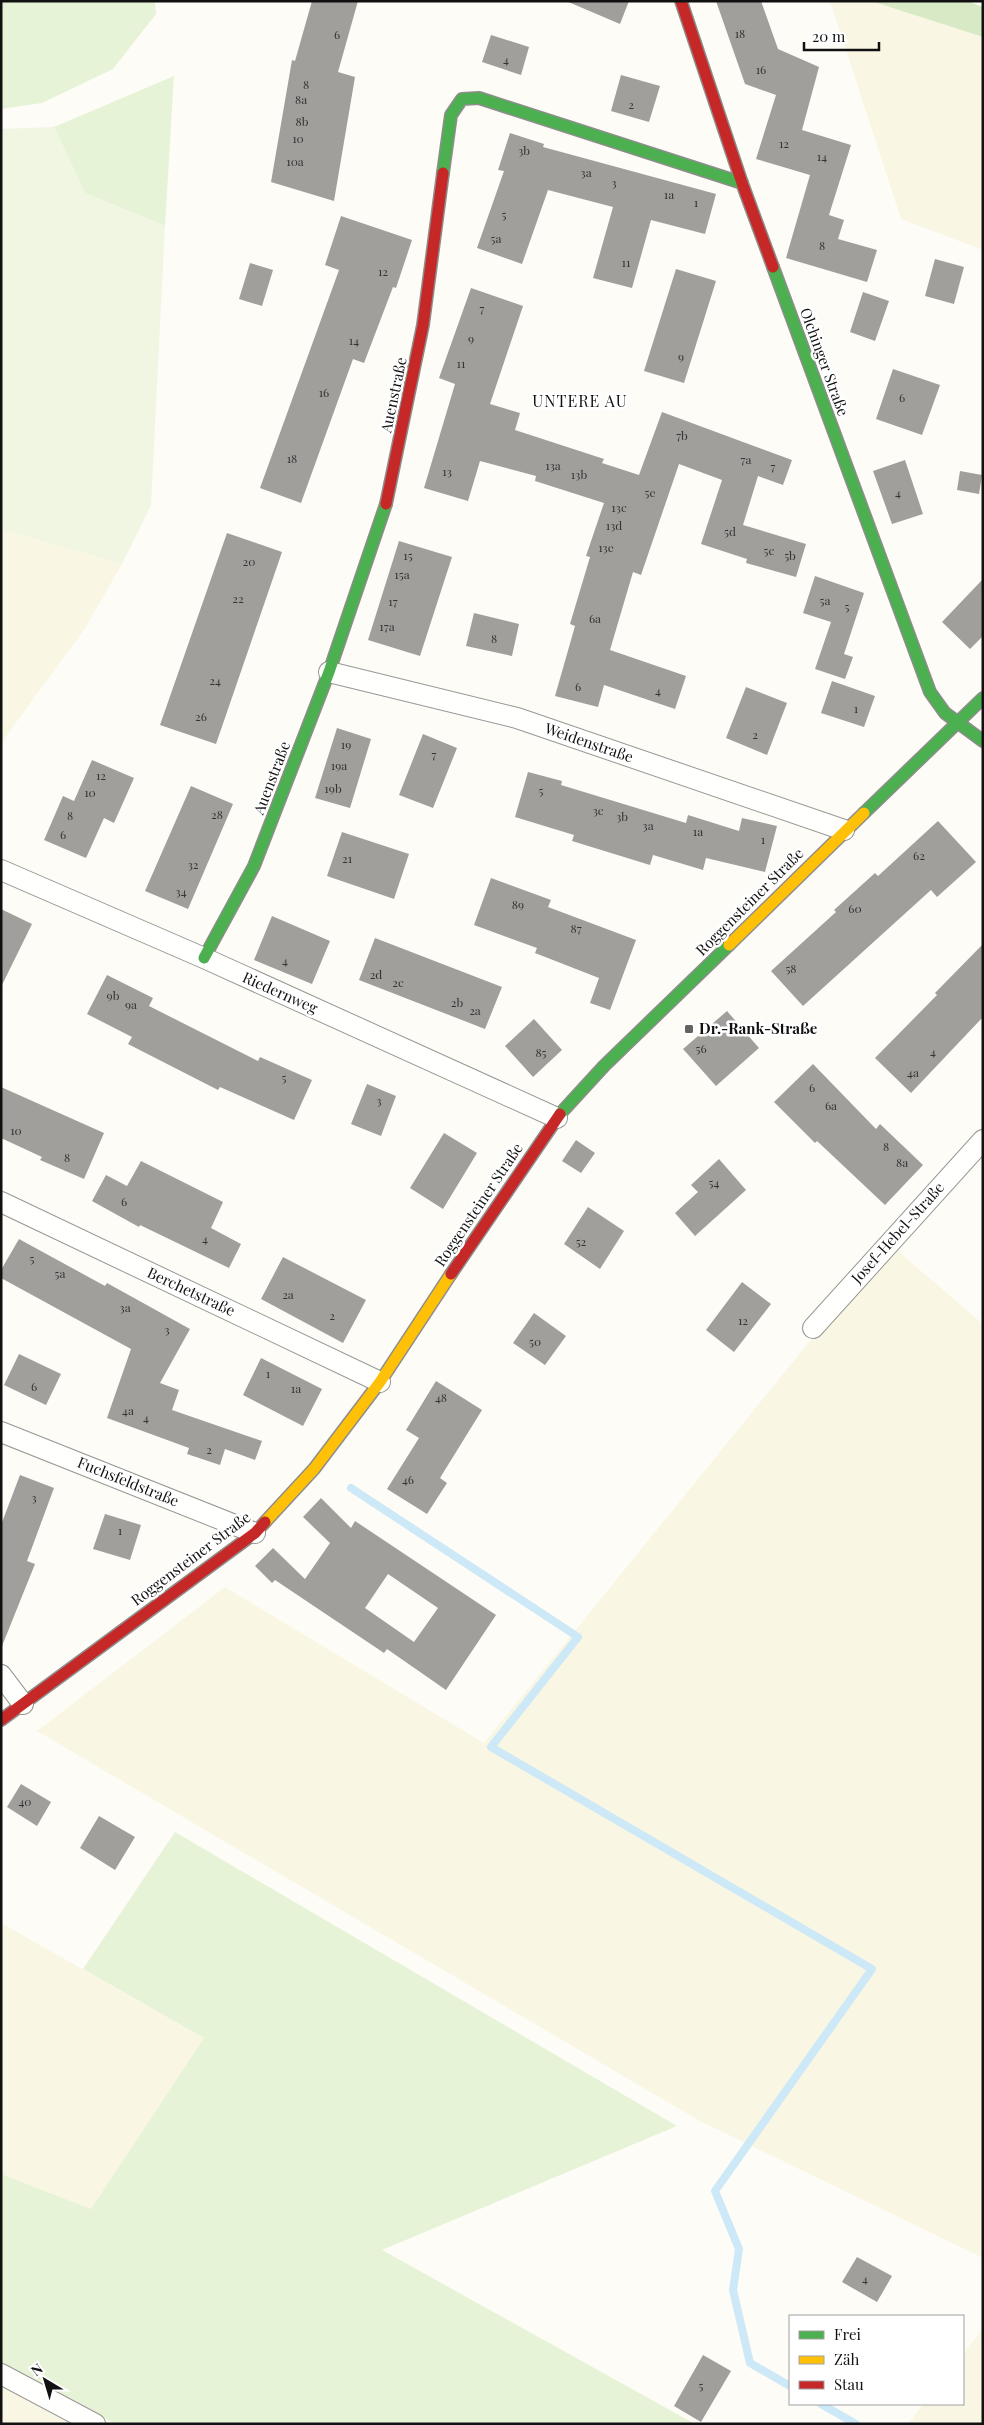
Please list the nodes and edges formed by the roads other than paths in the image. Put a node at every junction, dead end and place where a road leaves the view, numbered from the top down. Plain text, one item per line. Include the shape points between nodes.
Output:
1 (681, 1) edge
2 (742, 183) junction
3 (329, 672) junction
4 (983, 698) edge
5 (957, 724) junction
6 (983, 741) edge
7 (844, 830) junction
8 (1, 870) edge
9 (204, 958) junction
10 (558, 1118) junction
11 (983, 1140) edge
12 (1, 1202) edge
13 (813, 1328) dead end
14 (380, 1382) junction
15 (1, 1432) edge
16 (255, 1533) junction
17 (1, 1675) edge
18 (23, 1704) junction
19 (1, 1720) edge
20 (1, 2374) edge
21 (95, 2424) edge

1 - 2 street, Olchinger Straße
2 - 3 street, Auenstraße via 479,98 462,99 451,115 423,325 388,497
2 - 5 street, Olchinger Straße via 930,692
3 - 7 street, Weidenstraße via 516,718
3 - 9 street, Auenstraße via 254,866
4 - 5 street, Roggensteiner Straße
5 - 6 street, Olchinger Straße
5 - 7 street, Roggensteiner Straße
7 - 10 street, Roggensteiner Straße via 604,1066
8 - 9 street, Riedernweg
9 - 10 street, Riedernweg
10 - 14 street, Roggensteiner Straße via 521,1168
11 - 13 street, Josef-Hebel-Straße
12 - 14 street, Berchetstraße
14 - 16 street, Roggensteiner Straße via 314,1469
15 - 16 street, Fuchsfeldstraße
16 - 18 street, Roggensteiner Straße
17 - 18 street
18 - 19 street, Roggensteiner Straße
20 - 21 street

